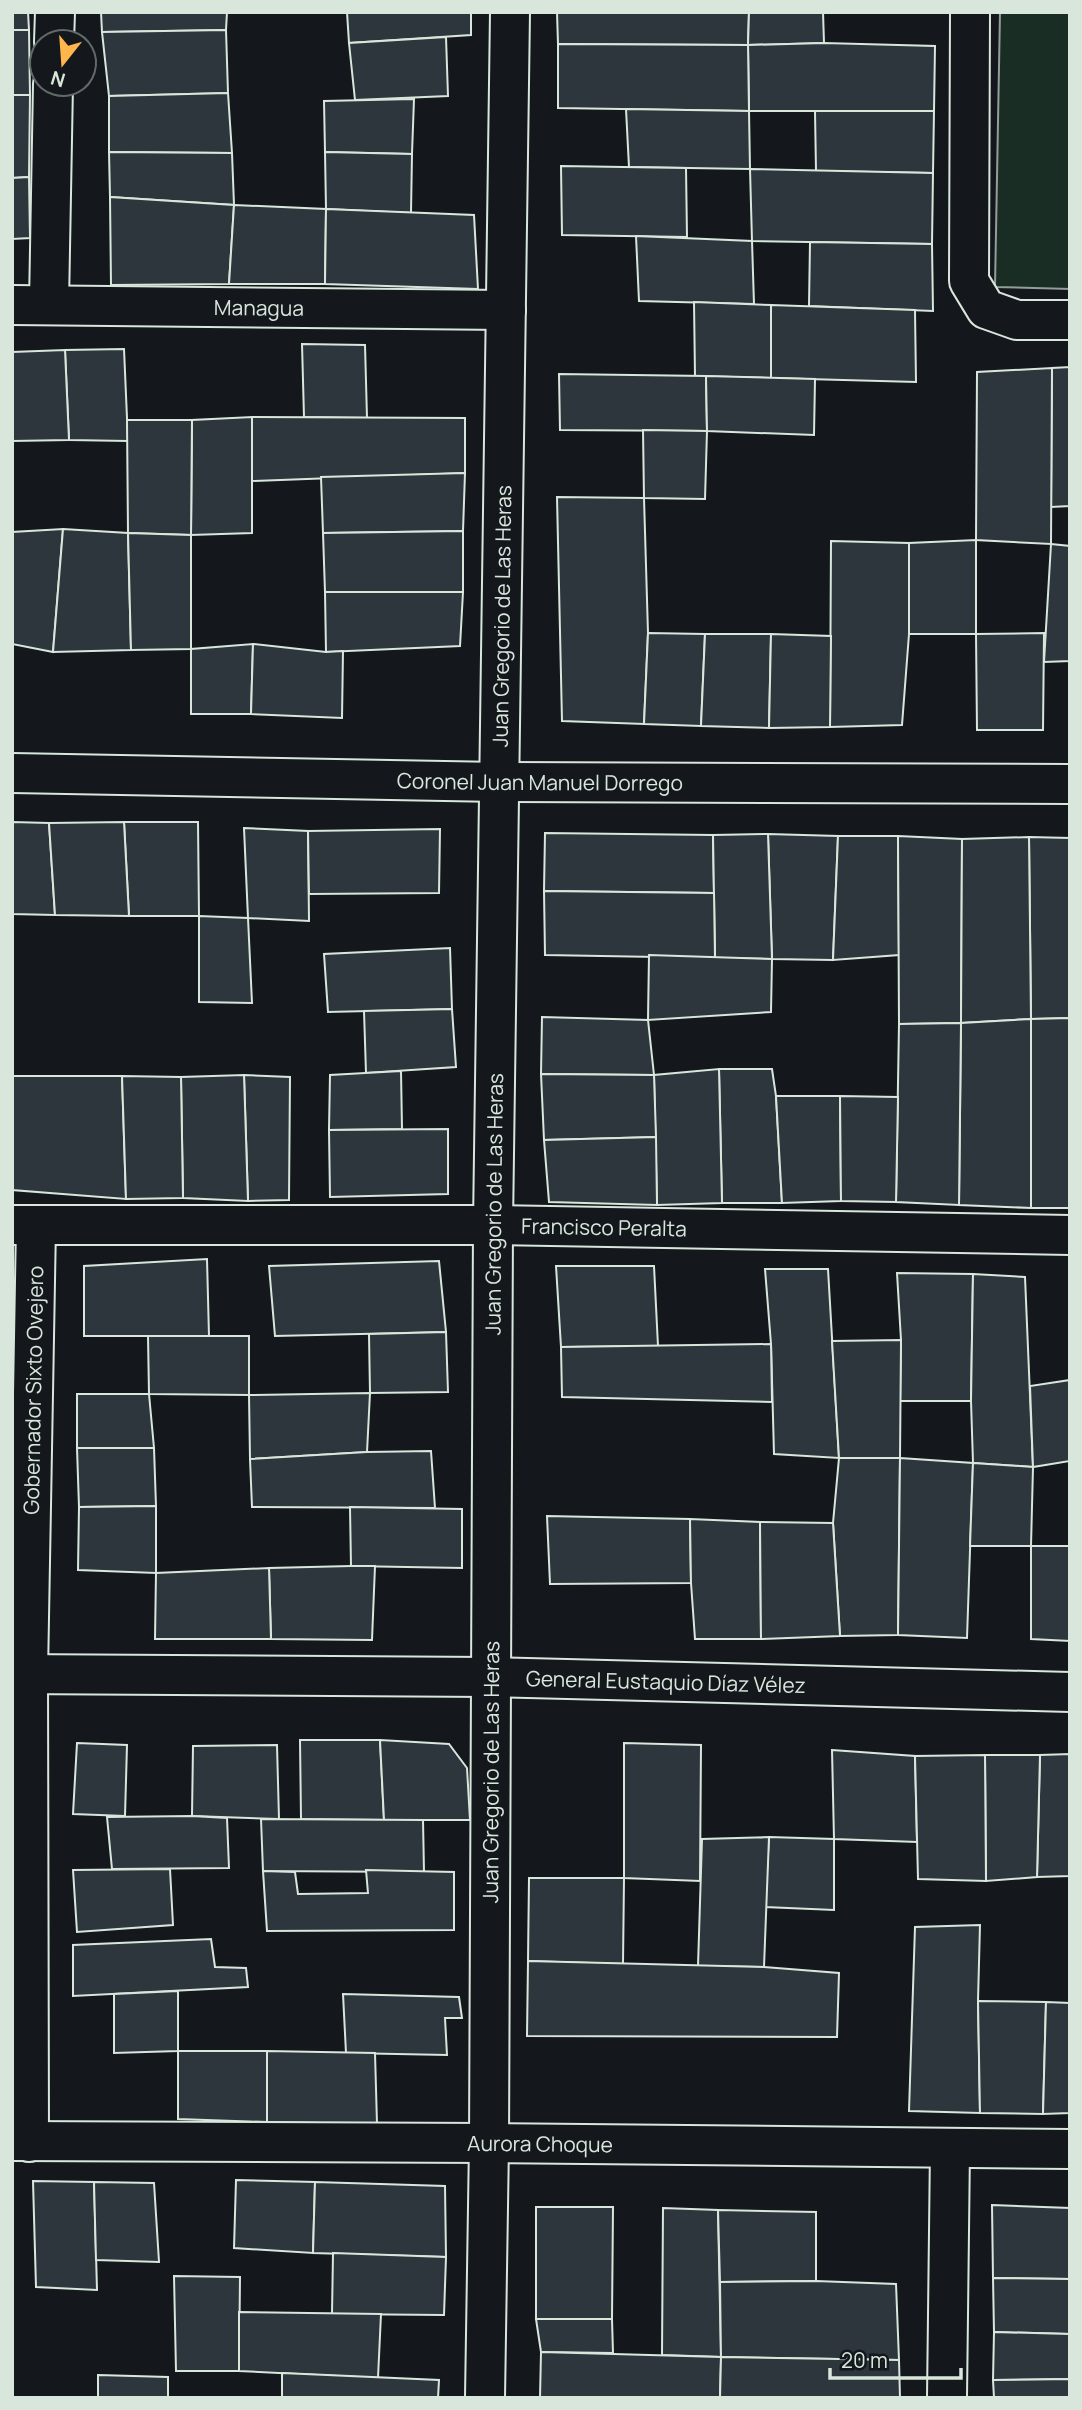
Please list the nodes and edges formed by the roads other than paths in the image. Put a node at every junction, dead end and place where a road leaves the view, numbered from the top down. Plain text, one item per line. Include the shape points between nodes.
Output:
1 (510, 12) edge
2 (970, 12) edge
3 (53, 98) edge
4 (31, 305) edge
5 (506, 310) junction
6 (1070, 320) edge
7 (12, 773) edge
8 (499, 782) junction
9 (1070, 784) edge
10 (24, 1225) edge
11 (493, 1225) junction
12 (1070, 1235) edge
13 (20, 1674) edge
14 (490, 1677) junction
15 (1070, 1692) edge
16 (21, 2141) edge
17 (489, 2143) junction
18 (950, 2148) junction
19 (1070, 2149) edge
20 (485, 2398) edge
21 (947, 2398) edge

1 - 5 street, Juan Gregorio de Las Heras
2 - 6 street via 970,281 986,309 1017,320
3 - 4 street
4 - 5 street, Managua
5 - 8 street, Juan Gregorio de Las Heras
7 - 8 street, Coronel Juan Manuel Dorrego
8 - 9 street, Coronel Juan Manuel Dorrego
8 - 11 street, Juan Gregorio de Las Heras
10 - 11 street, Francisco Peralta
10 - 13 street, Gobernador Sixto Ovejero
11 - 12 street, Francisco Peralta
11 - 14 street, Juan Gregorio de Las Heras
13 - 14 street, General Eustaquio Díaz Vélez
13 - 16 street, Gobernador Sixto Ovejero
14 - 15 street, General Eustaquio Díaz Vélez
14 - 17 street, Juan Gregorio de Las Heras
16 - 17 street, Aurora Choque
17 - 18 street, Aurora Choque
17 - 20 street, Juan Gregorio de Las Heras
18 - 19 street, Aurora Choque
18 - 21 street

